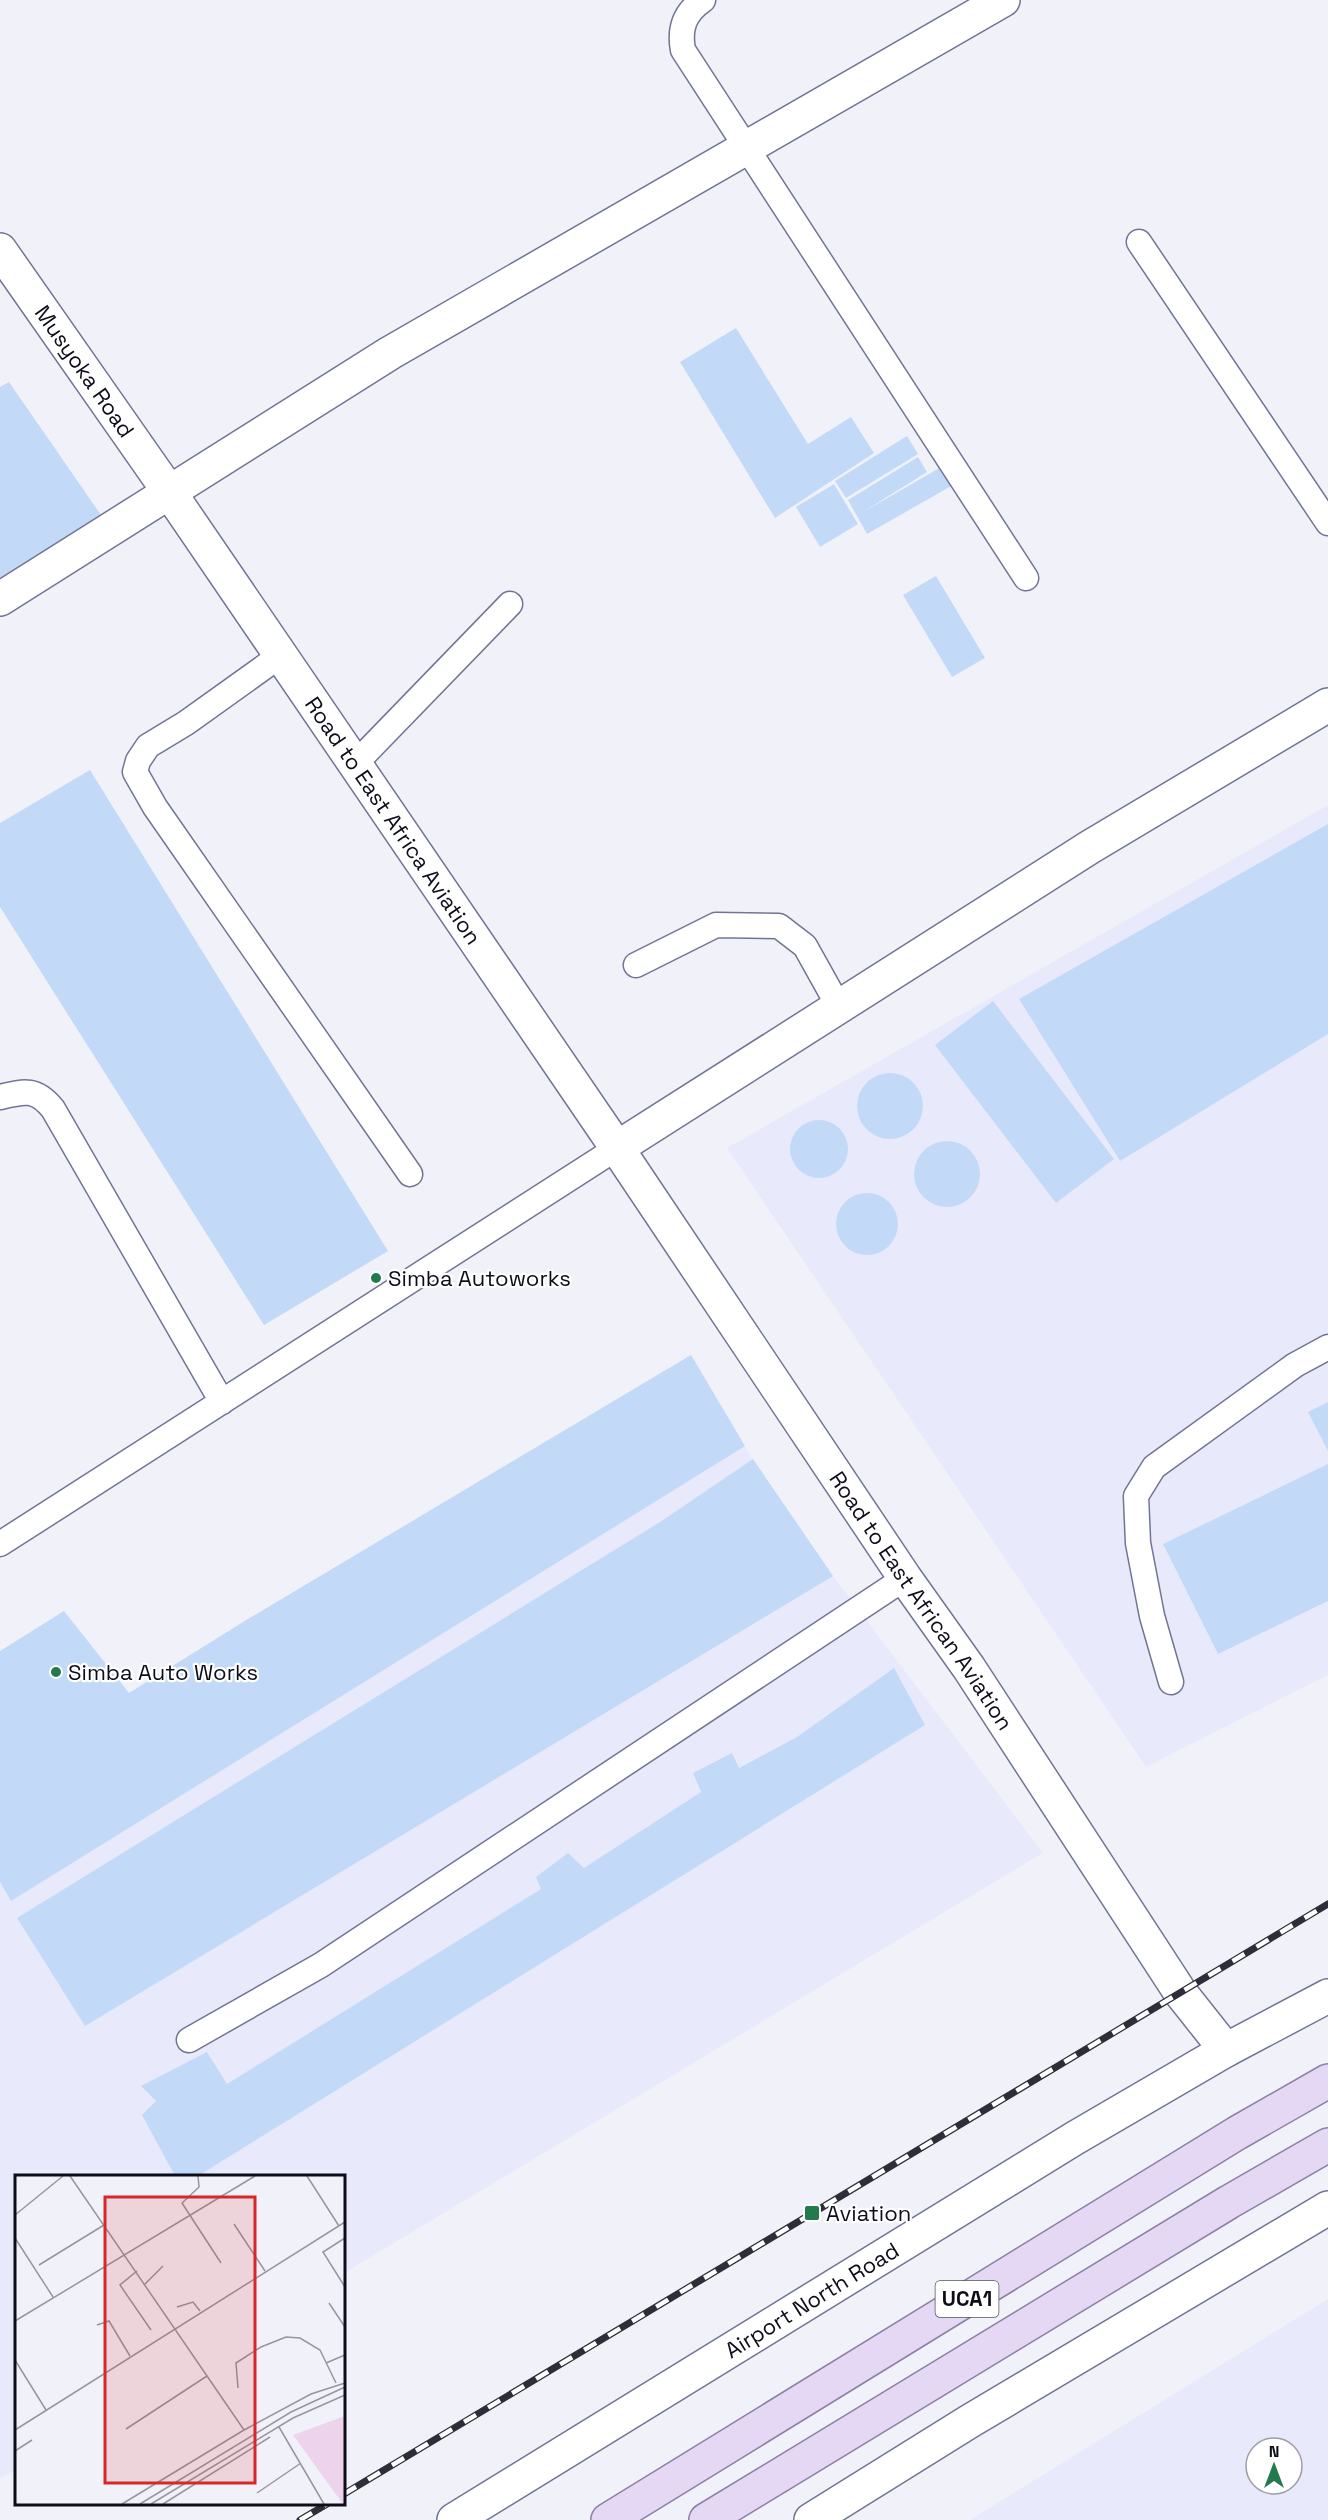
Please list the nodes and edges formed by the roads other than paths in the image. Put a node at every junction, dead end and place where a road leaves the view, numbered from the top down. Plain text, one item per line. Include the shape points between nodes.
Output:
1 (703, 0) edge
2 (1003, 0) edge
3 (746, 148) junction
4 (1139, 242) dead end
5 (0, 250) edge
6 (170, 493) junction
7 (1328, 523) edge
8 (1026, 578) dead end
9 (0, 599) edge
10 (510, 604) dead end
11 (281, 655) junction
12 (1328, 705) edge
13 (355, 764) junction
14 (636, 965) dead end
15 (839, 1007) junction
16 (0, 1097) edge
17 (617, 1148) junction
18 (410, 1174) dead end
19 (1328, 1347) edge
20 (222, 1402) junction
21 (0, 1545) edge
22 (905, 1578) junction
23 (1171, 1682) dead end
24 (1328, 1996) edge
25 (189, 2040) dead end
26 (1226, 2050) junction
27 (1328, 2080) edge
28 (1328, 2145) edge
29 (1328, 2208) edge
30 (454, 2520) edge
31 (608, 2520) edge
32 (706, 2520) edge
33 (811, 2520) edge

1 - 3 lane via 686,16 680,34 683,50
2 - 3 street
3 - 6 street via 390,353
3 - 8 lane
4 - 7 lane
5 - 6 street, Musyoka Road
6 - 9 street
6 - 11 street, Road to East Africa Aviation
10 - 13 lane
11 - 13 street, Road to East Africa Aviation
11 - 18 lane via 148,746 135,772 162,817
12 - 15 street via 1090,847
13 - 17 street, Road to East Africa Aviation
14 - 15 lane via 716,925 778,926 805,946
15 - 17 street
16 - 20 lane via 22,1092 42,1096 53,1109
17 - 20 lane
17 - 22 street, Road to East African Aviation
19 - 23 lane via 1295,1365 1154,1467 1136,1496 1138,1543 1152,1616
20 - 21 lane
22 - 25 lane via 321,1965
22 - 26 street, Road to East African Aviation via 969,1668 1180,1992
24 - 26 street, Airport North Road
26 - 30 street, Airport North Road via 1075,2138
27 - 31 main road, UCA1
28 - 32 main road, UCA1
29 - 33 street

